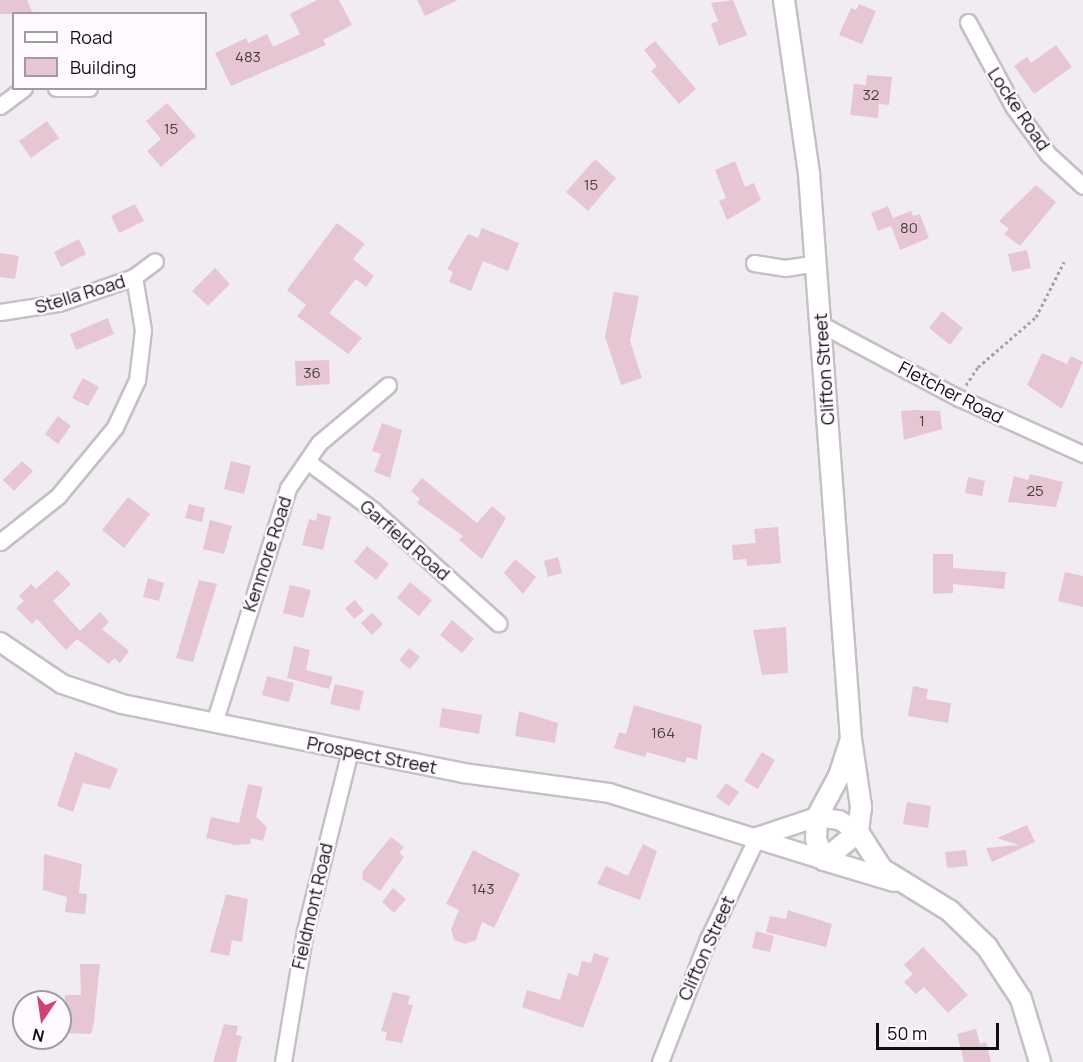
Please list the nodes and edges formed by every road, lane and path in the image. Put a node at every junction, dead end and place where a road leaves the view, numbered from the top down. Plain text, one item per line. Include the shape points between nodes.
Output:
1 (784, 0) edge
2 (968, 22) dead end
3 (21, 90) edge
4 (0, 106) edge
5 (1083, 186) edge
6 (155, 261) dead end
7 (1064, 262) dead end
8 (754, 263) dead end
9 (815, 263) junction
10 (134, 278) junction
11 (0, 312) edge
12 (822, 325) junction
13 (388, 385) dead end
14 (959, 398) junction
15 (1083, 454) edge
16 (308, 462) junction
17 (0, 542) edge
18 (498, 623) dead end
19 (0, 642) edge
20 (214, 723) junction
21 (850, 739) junction
22 (350, 751) junction
23 (817, 817) junction
24 (858, 831) junction
25 (757, 837) junction
26 (824, 860) junction
27 (902, 883) junction
28 (283, 1062) edge
29 (660, 1062) edge
30 (1040, 1062) edge

1 - 9 main road, Clifton Street via 809,174
2 - 5 street, Locke Road via 1013,106 1048,154
3 - 4 street
6 - 10 street, Stella Road
7 - 14 path via 1036,317 978,367
8 - 9 street via 785,267
9 - 12 main road, Clifton Street
10 - 11 street, Stella Road via 39,308
10 - 17 street via 142,340 137,380 115,427 58,496
12 - 14 street, Fletcher Road
12 - 21 main road, Clifton Street
13 - 16 street, Kenmore Road via 345,417
14 - 15 street, Fletcher Road
16 - 18 street, Garfield Road via 373,510
16 - 20 street, Kenmore Road via 288,488 270,534
19 - 20 street, Prospect Street via 44,674 81,692
20 - 22 street, Prospect Street
21 - 23 main road, Clifton Street via 839,776
21 - 24 main road, Clifton Street via 858,772
22 - 25 street, Prospect Street via 609,793
22 - 28 street, Fieldmont Road via 305,931
23 - 24 street via 839,820
23 - 25 street
23 - 26 main road via 816,839
24 - 26 main road
24 - 27 main road, Prospect Street via 878,864
25 - 26 street, Prospect Street
25 - 29 street, Clifton Street via 708,939
26 - 27 main road, Prospect Street
27 - 30 main road, Prospect Street via 950,911 1000,964 1021,999

